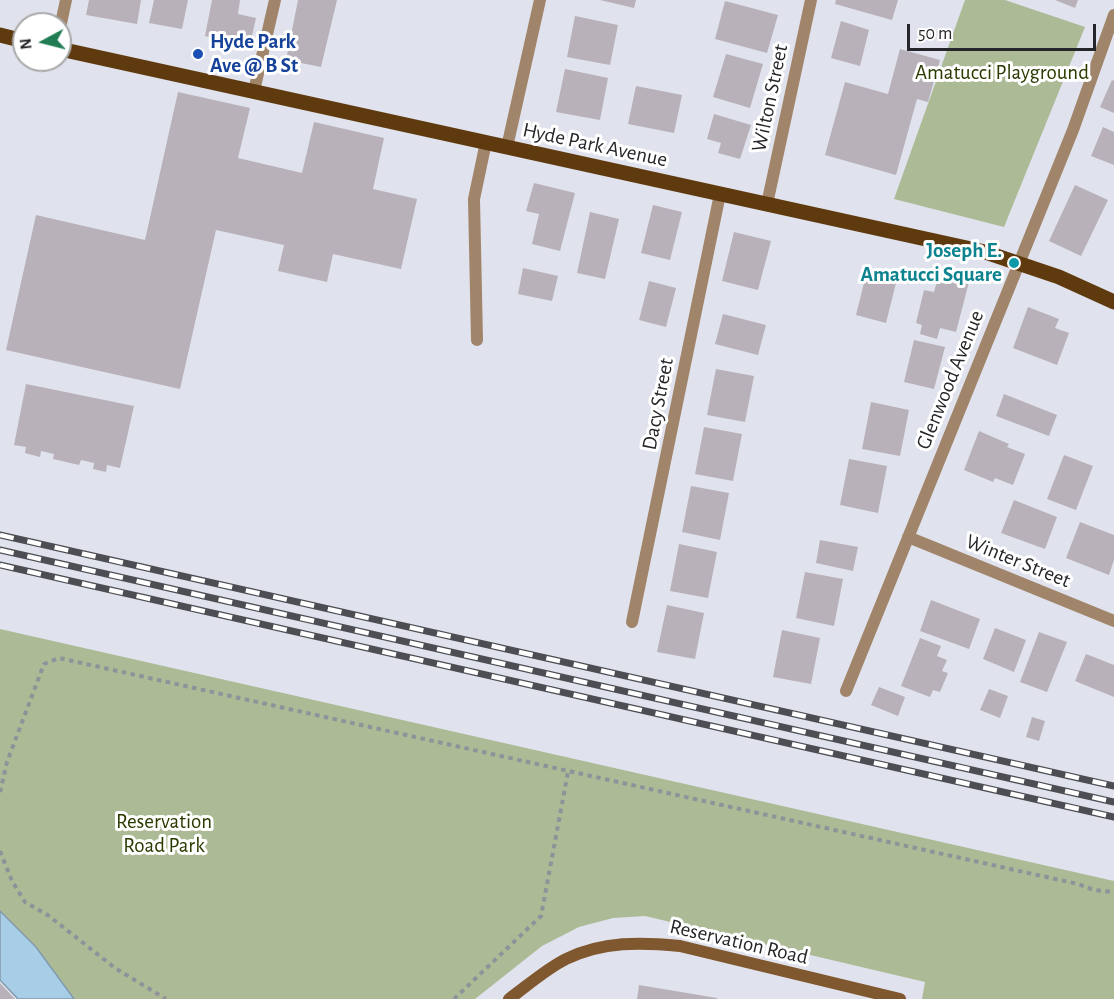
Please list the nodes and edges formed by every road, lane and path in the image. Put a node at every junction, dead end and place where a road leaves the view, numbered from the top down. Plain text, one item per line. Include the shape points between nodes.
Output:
1 (275, 0) edge
2 (540, 0) edge
3 (811, 0) edge
4 (1114, 15) edge
5 (72, 52) edge
6 (254, 91) junction
7 (486, 142) junction
8 (507, 147) junction
9 (720, 194) junction
10 (767, 204) junction
11 (1017, 263) junction
12 (1114, 302) edge
13 (477, 339) dead end
14 (908, 537) junction
15 (1114, 621) edge
16 (632, 622) dead end
17 (846, 691) dead end
18 (568, 772) junction
19 (0, 792) edge
20 (0, 851) edge
21 (1114, 892) edge
22 (166, 999) edge
23 (453, 999) edge
24 (509, 999) edge
25 (900, 999) edge

1 - 6 street
2 - 8 street
3 - 10 street, Wilton Street
4 - 11 street, Glenwood Avenue
5 - 6 main road, Hyde Park Avenue
6 - 7 main road, Hyde Park Avenue
7 - 8 main road, Hyde Park Avenue
7 - 13 street via 474,199
8 - 9 main road, Hyde Park Avenue
9 - 10 main road, Hyde Park Avenue
9 - 16 street, Dacy Street
10 - 11 main road, Hyde Park Avenue via 985,252
11 - 12 main road, Hyde Park Avenue
11 - 14 street, Glenwood Avenue
14 - 15 street, Winter Street
14 - 17 street, Glenwood Avenue
18 - 19 path via 59,658 44,664 7,762
18 - 21 path
18 - 23 path via 541,916
20 - 22 path via 25,902 115,968
24 - 25 main road, Reservation Road via 566,959 605,945 647,942 680,946

